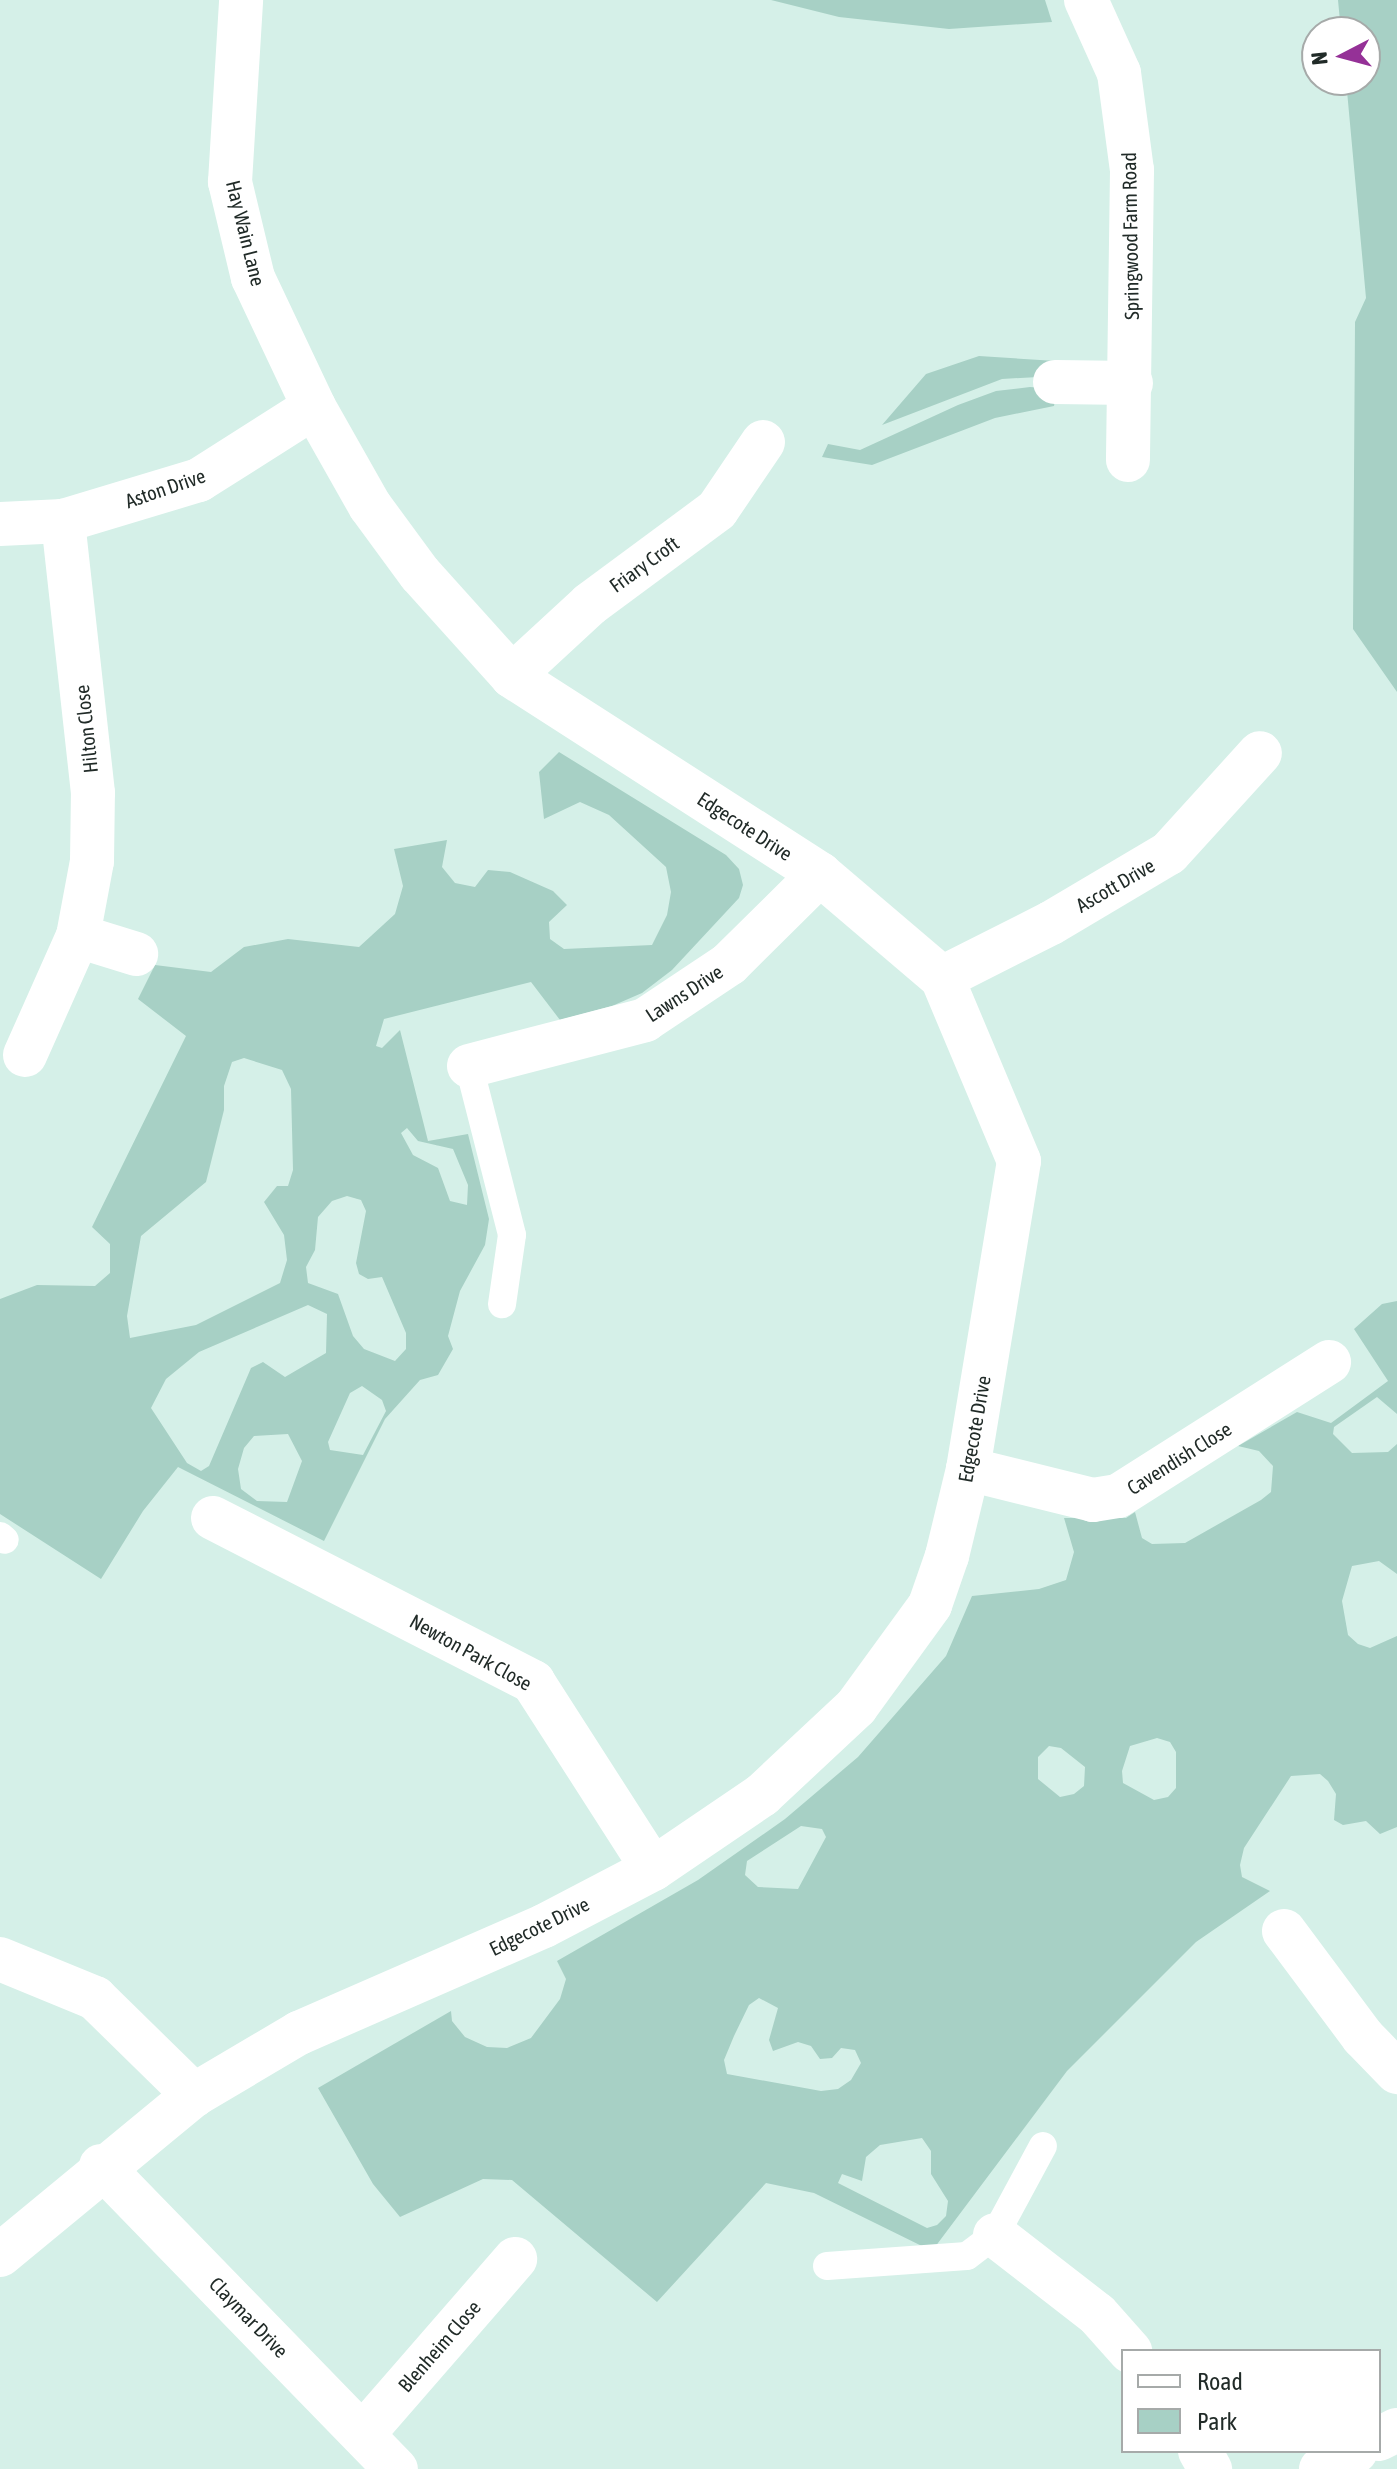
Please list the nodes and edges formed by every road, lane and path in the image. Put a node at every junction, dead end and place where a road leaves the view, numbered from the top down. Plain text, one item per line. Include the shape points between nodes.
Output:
1 (241, 0) edge
2 (1086, 0) edge
3 (1055, 382) dead end
4 (1131, 383) junction
5 (314, 407) junction
6 (763, 442) dead end
7 (1128, 460) dead end
8 (63, 521) junction
9 (0, 524) edge
10 (512, 676) junction
11 (1260, 753) dead end
12 (820, 874) junction
13 (78, 936) junction
14 (136, 954) dead end
15 (942, 978) junction
16 (25, 1055) dead end
17 (469, 1066) joint
18 (502, 1304) dead end
19 (1329, 1362) dead end
20 (968, 1469) junction
21 (213, 1518) dead end
22 (653, 1869) junction
23 (1284, 1931) dead end
24 (0, 1959) edge
25 (1397, 2072) edge
26 (194, 2095) junction
27 (1043, 2146) dead end
28 (101, 2166) junction
29 (995, 2235) junction
30 (0, 2255) edge
31 (515, 2259) dead end
32 (827, 2266) dead end
33 (1128, 2349) edge
34 (363, 2434) junction
35 (1352, 2453) edge
36 (396, 2469) edge
37 (1321, 2469) edge

1 - 5 street, Hay Wain Lane via 230,182 253,278
2 - 4 street, Springwood Farm Road via 1119,73 1132,170
3 - 4 street
4 - 7 street, Springwood Farm Road
5 - 8 street, Aston Drive via 199,480
5 - 10 street, Edgecote Drive via 370,506 420,574
6 - 10 street, Friary Croft via 717,510 590,604
8 - 9 street, Aston Drive
8 - 13 street, Hilton Close via 93,793 92,861
10 - 12 street, Edgecote Drive
11 - 15 street, Ascott Drive via 1169,853 1051,923
12 - 15 street, Edgecote Drive
12 - 17 street, Lawns Drive via 729,964 645,1020
13 - 14 street
13 - 16 street, Hilton Close
15 - 20 street, Edgecote Drive via 1019,1161
17 - 18 lane via 512,1235
19 - 20 street, Cavendish Close via 1118,1496 1093,1500
20 - 22 street, Edgecote Drive via 930,1605 878,1682 762,1795
21 - 22 street, Newton Park Close via 533,1682
22 - 26 street, Edgecote Drive via 544,1926 299,2033
23 - 25 street via 1363,2037
24 - 26 street via 95,1998
26 - 28 street, Edgecote Drive
27 - 29 lane
28 - 30 street, Edgecote Drive
28 - 34 street, Claymar Drive
29 - 32 lane via 967,2256
29 - 33 street via 1097,2314
31 - 34 street, Blenheim Close
34 - 36 street, Claymar Drive
35 - 37 street

